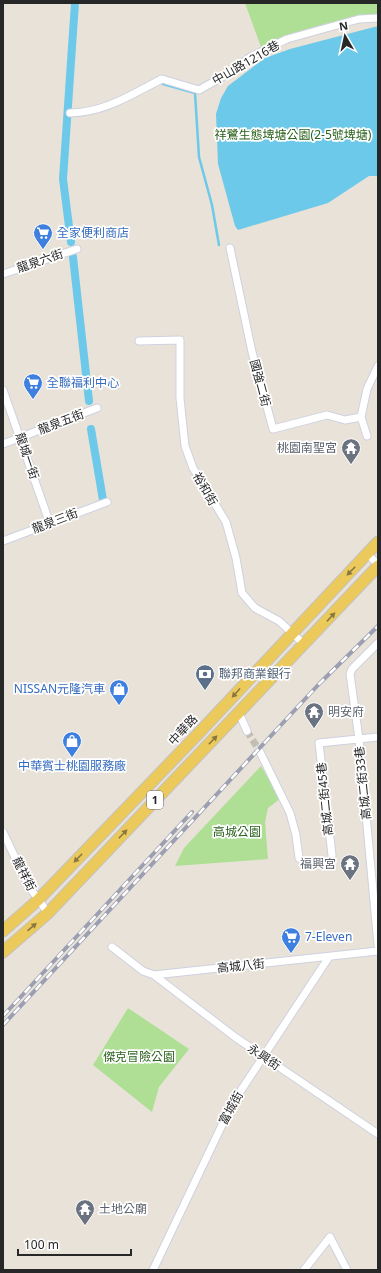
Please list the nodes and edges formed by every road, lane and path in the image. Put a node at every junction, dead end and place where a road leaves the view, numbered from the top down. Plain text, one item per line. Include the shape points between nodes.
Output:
1 (378, 18) edge
2 (70, 113) dead end
3 (230, 248) dead end
4 (77, 249) dead end
5 (3, 274) edge
6 (139, 341) dead end
7 (378, 366) edge
8 (3, 390) edge
9 (97, 408) dead end
10 (361, 417) junction
11 (367, 436) dead end
12 (21, 437) junction
13 (3, 444) edge
14 (107, 502) dead end
15 (50, 524) junction
16 (3, 541) edge
17 (378, 542) edge
18 (367, 554) junction
19 (378, 565) edge
20 (291, 634) junction
21 (378, 643) edge
22 (305, 645) junction
23 (239, 713) junction
24 (247, 731) tunnel mouth
25 (378, 737) edge
26 (359, 740) junction
27 (259, 750) tunnel mouth
28 (3, 832) edge
29 (332, 855) dead end
30 (299, 858) dead end
31 (38, 900) junction
32 (48, 913) junction
33 (3, 931) edge
34 (378, 945) edge
35 (112, 947) dead end
36 (378, 951) edge
37 (3, 952) edge
38 (329, 957) junction
39 (154, 975) junction
40 (262, 1055) junction
41 (378, 1134) edge
42 (153, 1270) edge
43 (304, 1270) edge
44 (348, 1270) edge

1 - 2 street, 中山路1216巷 via 359,19 286,40 252,56 199,90 162,79 100,110
3 - 10 street, 國強二街 via 252,352 273,429 327,415 344,420
4 - 5 street, 龍泉六街
6 - 20 street, 裕和街 via 180,340 180,398 185,446 193,468 226,522 242,593 255,608 279,621
7 - 10 street via 367,389
8 - 12 street, 龍城一街
9 - 12 street, 龍泉五街
10 - 11 street
12 - 13 street, 龍泉五街
12 - 15 street, 龍城一街
14 - 15 street, 龍泉三街
15 - 16 street, 龍泉三街
17 - 18 main road, 中華路 / 1
18 - 19 street
18 -> 20 main road, 中華路 / 1
22 -> 19 main road, 1
20 - 22 street, 裕和街
20 -> 31 main road, 中華路 / 1
21 - 26 street, 高城二街33巷 via 350,674
22 - 23 main road, 1
23 - 24 street
32 -> 23 main road, 1
25 - 26 street
26 - 29 street, 高城二街45巷 via 319,743
26 - 34 street, 高城二街33巷
27 - 30 street via 290,813
28 - 31 street, 龍祥街 via 28,885
31 - 32 street, 龍祥街
31 - 33 main road, 中華路 / 1
37 -> 32 main road, 1
35 - 39 street via 143,971
36 - 38 street, 高城八街
38 - 39 street, 高城八街
38 - 40 street, 富城街
39 - 40 street, 永興街
40 - 41 street, 永興街
40 - 42 street, 富城街 via 232,1104
43 - 44 street via 330,1237

